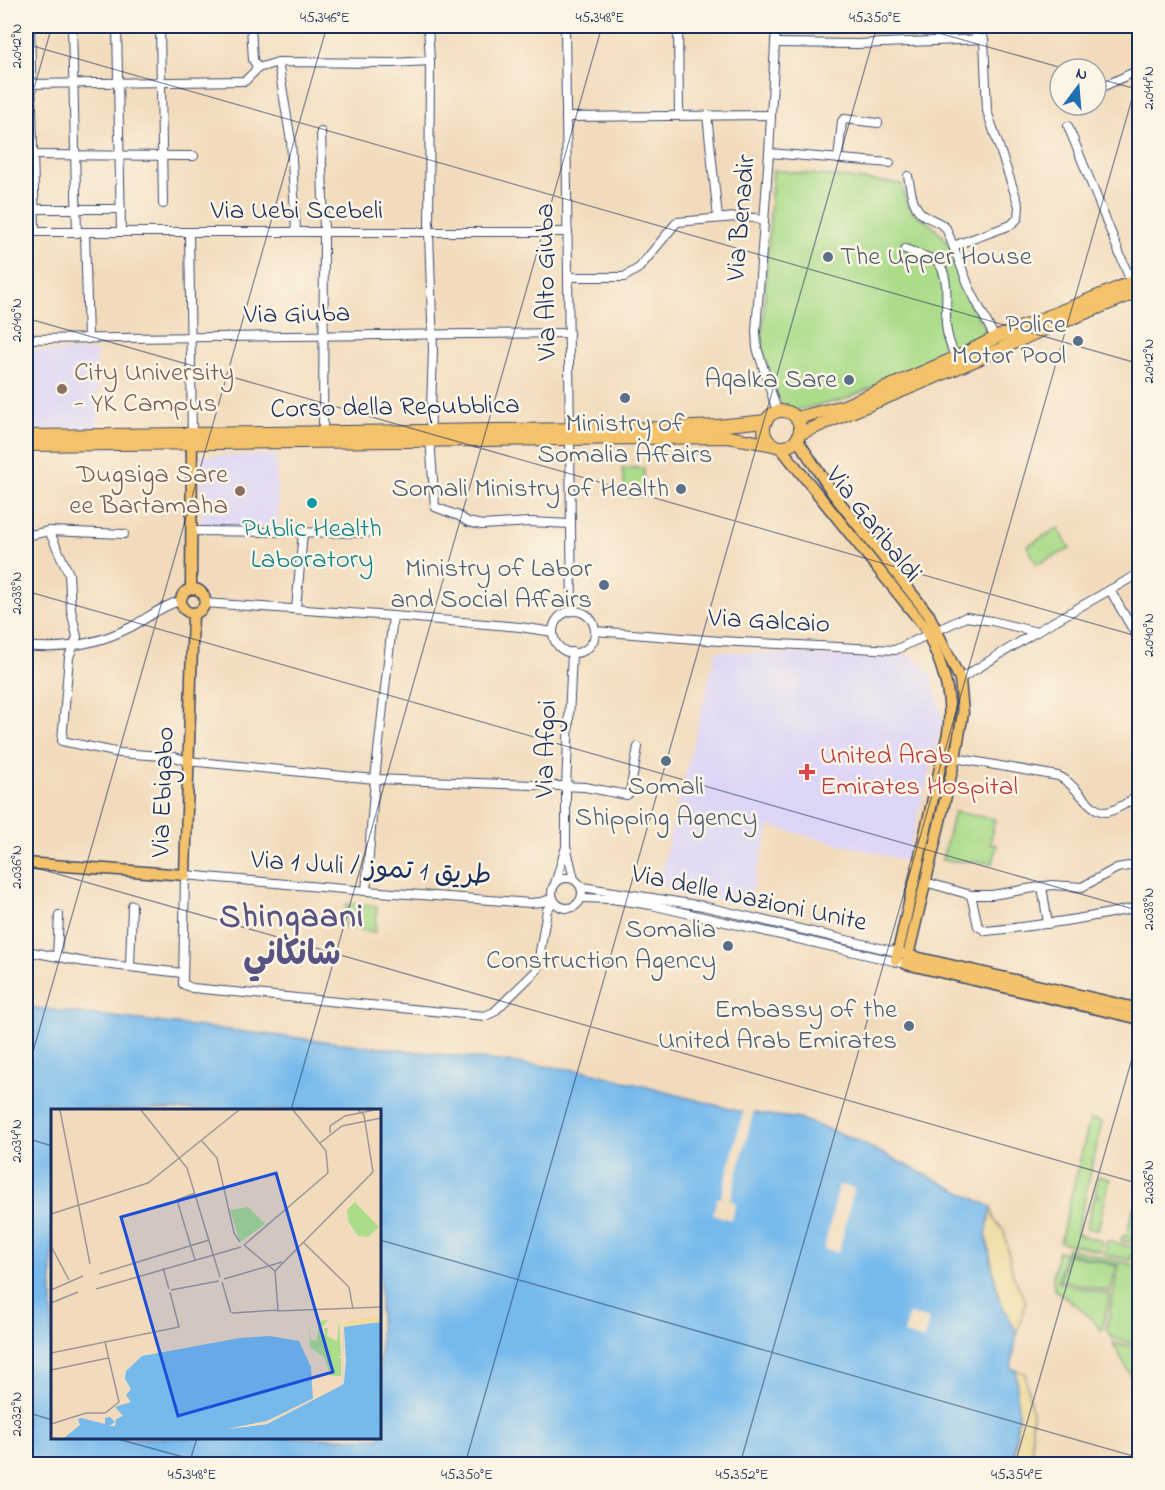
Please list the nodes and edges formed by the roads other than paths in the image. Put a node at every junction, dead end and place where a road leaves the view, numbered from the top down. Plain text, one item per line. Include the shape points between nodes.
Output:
1 (30, 26) edge
2 (72, 26) edge
3 (117, 26) edge
4 (160, 26) edge
5 (251, 26) edge
6 (428, 26) edge
7 (565, 26) edge
8 (678, 26) edge
9 (776, 26) edge
10 (984, 26) edge
11 (1063, 26) edge
12 (1045, 29) dead end
13 (976, 39) junction
14 (775, 43) junction
15 (430, 61) junction
16 (278, 62) junction
17 (258, 68) junction
18 (1140, 74) edge
19 (161, 82) junction
20 (73, 83) junction
21 (28, 84) edge
22 (118, 84) junction
23 (1108, 84) edge
24 (679, 115) junction
25 (707, 115) junction
26 (770, 115) junction
27 (566, 117) junction
28 (878, 123) dead end
29 (1068, 126) dead end
30 (321, 132) dead end
31 (769, 153) junction
32 (29, 155) edge
33 (75, 155) junction
34 (120, 156) junction
35 (162, 156) junction
36 (194, 156) dead end
37 (838, 159) junction
38 (890, 164) dead end
39 (908, 177) dead end
40 (163, 204) dead end
41 (121, 208) junction
42 (34, 209) junction
43 (76, 209) junction
44 (718, 218) junction
45 (764, 222) junction
46 (30, 232) edge
47 (81, 232) junction
48 (121, 232) junction
49 (189, 232) junction
50 (296, 232) junction
51 (324, 232) junction
52 (429, 232) junction
53 (568, 232) junction
54 (953, 246) junction
55 (905, 249) dead end
56 (568, 277) junction
57 (1137, 284) edge
58 (1113, 295) junction
59 (569, 333) junction
60 (432, 335) junction
61 (324, 336) junction
62 (191, 338) junction
63 (995, 338) junction
64 (26, 339) edge
65 (88, 339) junction
66 (957, 362) junction
67 (777, 411) junction
68 (796, 418) junction
69 (766, 421) junction
70 (570, 434) junction
71 (430, 435) junction
72 (26, 436) edge
73 (323, 436) junction
74 (798, 436) junction
75 (192, 440) junction
76 (26, 445) edge
77 (777, 446) junction
78 (571, 524) junction
79 (49, 531) junction
80 (192, 531) junction
81 (303, 533) junction
82 (367, 533) dead end
83 (124, 534) dead end
84 (26, 536) edge
85 (1140, 573) edge
86 (191, 589) junction
87 (1110, 590) junction
88 (180, 601) junction
89 (204, 603) junction
90 (296, 609) junction
91 (572, 611) junction
92 (193, 613) junction
93 (393, 616) junction
94 (594, 631) junction
95 (932, 631) junction
96 (553, 632) junction
97 (1037, 632) junction
98 (1140, 642) edge
99 (74, 645) junction
100 (26, 646) edge
101 (572, 652) junction
102 (960, 679) junction
103 (953, 735) junction
104 (638, 747) dead end
105 (955, 758) junction
106 (187, 761) junction
107 (375, 779) junction
108 (566, 787) junction
109 (1137, 796) edge
110 (1140, 806) edge
111 (566, 846) junction
112 (26, 862) edge
113 (1140, 864) edge
114 (185, 875) junction
115 (574, 879) junction
116 (925, 882) junction
117 (555, 884) junction
118 (1042, 886) junction
119 (582, 887) junction
120 (366, 891) junction
121 (971, 895) junction
122 (582, 898) junction
123 (554, 899) junction
124 (132, 905) dead end
125 (1140, 907) edge
126 (59, 915) dead end
127 (1048, 924) junction
128 (26, 951) edge
129 (57, 956) junction
130 (902, 958) junction
131 (130, 966) junction
132 (182, 973) junction
133 (1057, 994) junction
134 (1140, 1009) edge
135 (1140, 1019) edge

1 - 21 street
2 - 20 street
3 - 22 street
4 - 19 street
5 - 17 street via 253,60
6 - 15 street
7 - 27 street, Via Alto Giuba
8 - 24 street
9 - 14 street, Via Benadir
10 - 13 street via 976,32
11 - 12 street
13 - 14 street
13 - 54 street via 984,39 987,111 1019,206 1018,218 1011,225
14 - 26 street, Via Benadir
15 - 16 street
15 - 52 street
16 - 17 street
16 - 50 street via 291,141
17 - 19 street via 245,81
18 - 23 street via 1132,73
19 - 22 street
19 - 35 street
20 - 21 street
20 - 22 street
20 - 33 street
21 - 32 street
22 - 34 street
24 - 25 street
24 - 27 street
25 - 26 street
25 - 44 street
26 - 31 street, Via Benadir
27 - 53 street, Via Alto Giuba
28 - 37 street via 842,120
29 - 57 street
30 - 51 street
31 - 37 street
31 - 45 street, Via Benadir
32 - 33 street
32 - 42 street
33 - 34 street
33 - 43 street
34 - 35 street
34 - 41 street
35 - 36 street
35 - 40 street
37 - 38 street
39 - 54 street via 916,209 941,223
41 - 43 street
41 - 48 street
42 - 43 street
42 - 46 street
43 - 47 street
44 - 45 street via 755,218
44 - 56 street via 677,222 632,274
45 - 67 street, Via Benadir via 757,348
46 - 47 street, Via Uebi Scebeli
47 - 48 street, Via Uebi Scebeli
47 - 65 street
48 - 49 street, Via Uebi Scebeli
49 - 50 street, Via Uebi Scebeli
49 - 62 street
50 - 51 street, Via Uebi Scebeli
51 - 52 street, Via Uebi Scebeli
51 - 61 street
52 - 53 street, Via Uebi Scebeli
52 - 60 street
53 - 56 street, Via Alto Giuba
54 - 63 street
55 - 66 street via 941,265 948,338
56 - 59 street, Via Alto Giuba
57 - 58 highway
58 - 63 highway
58 - 66 highway via 1033,334
59 - 60 street, Via Giuba
59 - 70 street, Via Alto Giuba
60 - 61 street, Via Giuba
60 - 71 street
61 - 62 street, Via Giuba
61 - 73 street
62 - 65 street, Via Giuba
62 - 75 street
63 - 66 highway
64 - 65 street, Via Giuba
66 - 68 highway via 844,406
66 - 74 highway
67 - 68 highway
67 - 69 highway
68 - 74 highway
69 - 70 highway
69 - 77 highway via 766,437
70 - 71 highway
70 - 77 highway via 728,437
70 - 78 street, Via Alto Giuba
71 - 73 highway
71 - 78 street via 435,507 482,525
72 - 75 highway
73 - 75 highway
74 - 77 highway via 790,445
74 - 95 main road, Via Garibaldi via 834,495 929,615
75 - 76 highway
75 - 80 main road
77 - 95 main road, Via Garibaldi
78 - 91 street, Via Alto Giuba
79 - 83 street
79 - 84 street
79 - 99 street via 69,574 77,637
80 - 81 street
80 - 86 main road
81 - 82 street
81 - 90 street
85 - 87 street
86 - 88 main road
86 - 89 main road via 201,593
87 - 97 street
87 - 98 street
88 - 92 main road via 186,611
88 - 99 street via 110,637
89 - 90 street
89 - 92 main road via 201,610
90 - 93 street
91 - 94 street via 586,615
91 - 96 street via 558,618
92 - 106 main road, Via Ebigabo
93 - 96 street
93 - 107 street
94 - 95 street, Via Galcaio via 895,650
94 - 101 street via 586,648
95 - 97 street, Via Galcaio via 966,617
95 - 102 main road
95 - 103 main road via 948,688
96 - 101 street via 561,648
97 - 102 street
99 - 100 street
99 - 106 street via 69,657 62,741
101 - 108 street, Via Afgoi
102 - 103 main road via 963,713
103 - 105 main road
103 - 130 main road
104 - 108 street via 627,795
105 - 109 street via 1058,776 1097,810 1106,812
105 - 116 main road
106 - 107 street
106 - 114 main road, Via Ebigabo
107 - 108 street
107 - 120 street
108 - 111 street, Via Afgoi
109 - 110 street
111 - 115 street
111 - 117 street
112 - 114 main road
113 - 118 street via 1117,868 1082,886
114 - 120 street, Via 1 Juli / طريق 1 تموز
114 - 132 street, Via Ebigabo
115 - 117 street via 563,878
115 - 119 street
116 - 121 street
116 - 130 main road
117 - 123 street
118 - 121 street
118 - 127 street
119 - 122 street
119 - 130 street, Via delle Nazioni Unite via 702,906
120 - 123 street, Via 1 Juli / طريق 1 تموز via 530,903
121 - 127 street via 978,926 986,931
122 - 123 street via 570,908
122 - 130 street, Via delle Nazioni Unite via 651,905
123 - 132 street via 547,910 537,970 485,1016 192,988 183,984
124 - 131 street
125 - 127 street
126 - 129 street
128 - 129 street
129 - 131 street
130 - 133 main road
130 - 133 main road via 953,966
131 - 132 street
133 - 134 main road
133 - 135 main road

